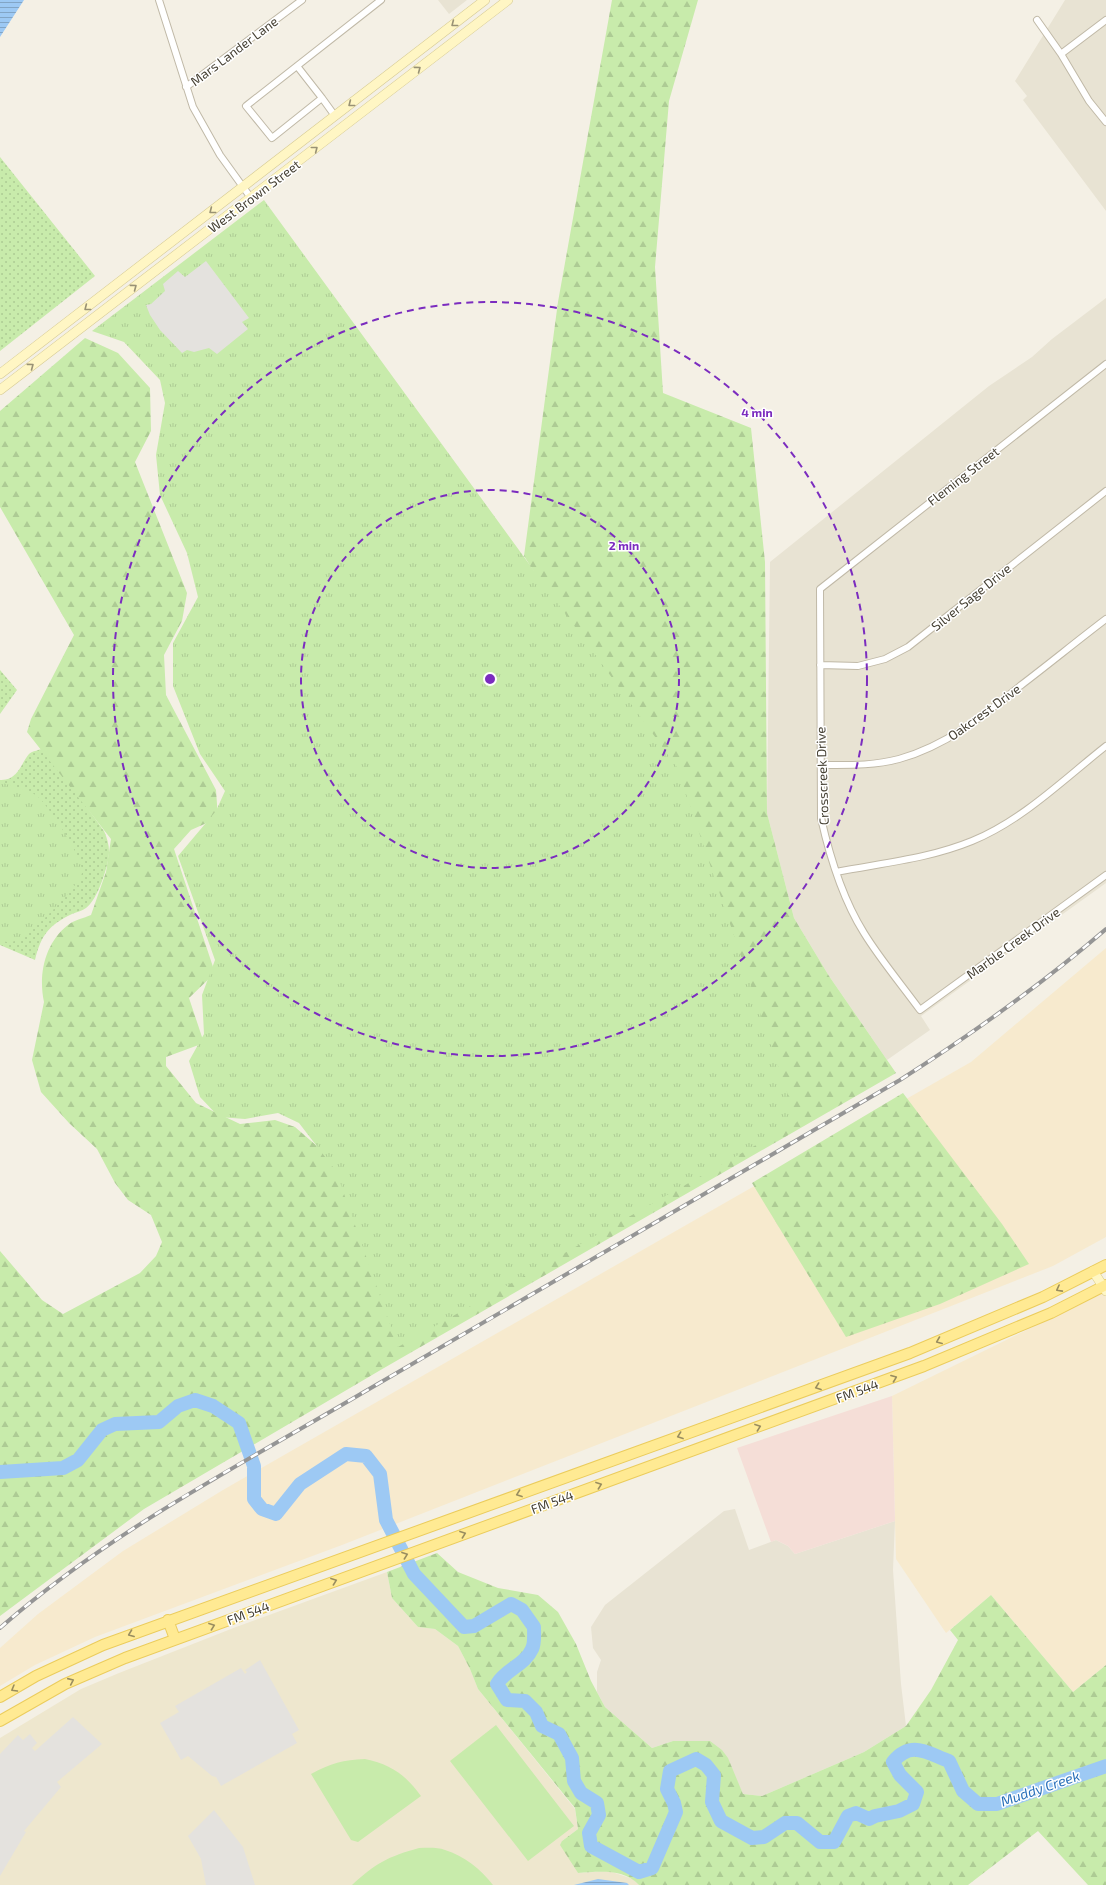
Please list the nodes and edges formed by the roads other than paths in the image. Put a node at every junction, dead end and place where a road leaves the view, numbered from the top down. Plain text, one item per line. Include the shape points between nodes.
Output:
1 (159, 0) edge
2 (302, 0) edge
3 (381, 0) edge
4 (485, 0) edge
5 (507, 1) edge
6 (1037, 20) dead end
7 (1106, 20) edge
8 (423, 48) junction
9 (1061, 54) junction
10 (431, 59) junction
11 (297, 66) junction
12 (186, 88) junction
13 (322, 98) junction
14 (335, 116) junction
15 (1106, 122) edge
16 (243, 187) junction
17 (251, 198) junction
18 (1106, 364) edge
19 (0, 374) edge
20 (0, 390) edge
21 (1106, 491) edge
22 (820, 589) joint
23 (1106, 618) edge
24 (820, 665) junction
25 (1106, 746) edge
26 (821, 765) junction
27 (836, 872) junction
28 (1106, 875) edge
29 (920, 1010) joint
30 (1106, 1265) edge
31 (1093, 1271) junction
32 (1105, 1288) edge
33 (716, 1423) junction
34 (722, 1440) junction
35 (168, 1620) junction
36 (175, 1639) junction
37 (0, 1698) edge
38 (0, 1720) edge

1 - 12 street
2 - 12 street, Mars Lander Lane
3 - 11 street
4 -> 8 main road, West Brown Street
5 - 10 main road, West Brown Street
6 - 9 street
7 - 9 street
8 - 10 main road
8 -> 14 main road, West Brown Street
9 - 15 street via 1089,101
17 -> 10 main road, West Brown Street
11 - 13 street
11 - 13 street via 246,106 272,138
12 - 16 street via 192,107 220,155
13 - 14 street
14 - 16 main road, West Brown Street
16 - 17 street
16 -> 19 main road, West Brown Street
20 -> 17 main road, West Brown Street
18 - 22 street, Fleming Street
21 - 24 street, Silver Sage Drive via 908,647 885,659 858,666
22 - 24 street, Crosscreek Drive
23 - 26 street, Oakcrest Drive via 981,717 928,750 868,765
24 - 26 street, Crosscreek Drive
25 - 27 street via 1019,816 973,840 894,863
26 - 27 street, Crosscreek Drive via 821,818 828,851
27 - 29 street, Crosscreek Drive via 863,932
28 - 29 street, Marble Creek Drive
30 - 31 main road, FM 544 / FM 544
31 - 32 main road
31 -> 33 main road, FM 544 / FM 544 via 1006,1314 910,1353
34 -> 32 main road, FM 544 / FM 544 via 924,1366
33 - 34 main road
33 -> 35 main road, FM 544 / FM 544
36 -> 34 main road, FM 544 / FM 544
35 - 36 main road
35 -> 37 main road, FM 544 / FM 544 via 69,1660
38 -> 36 main road, FM 544 / FM 544 via 65,1684

